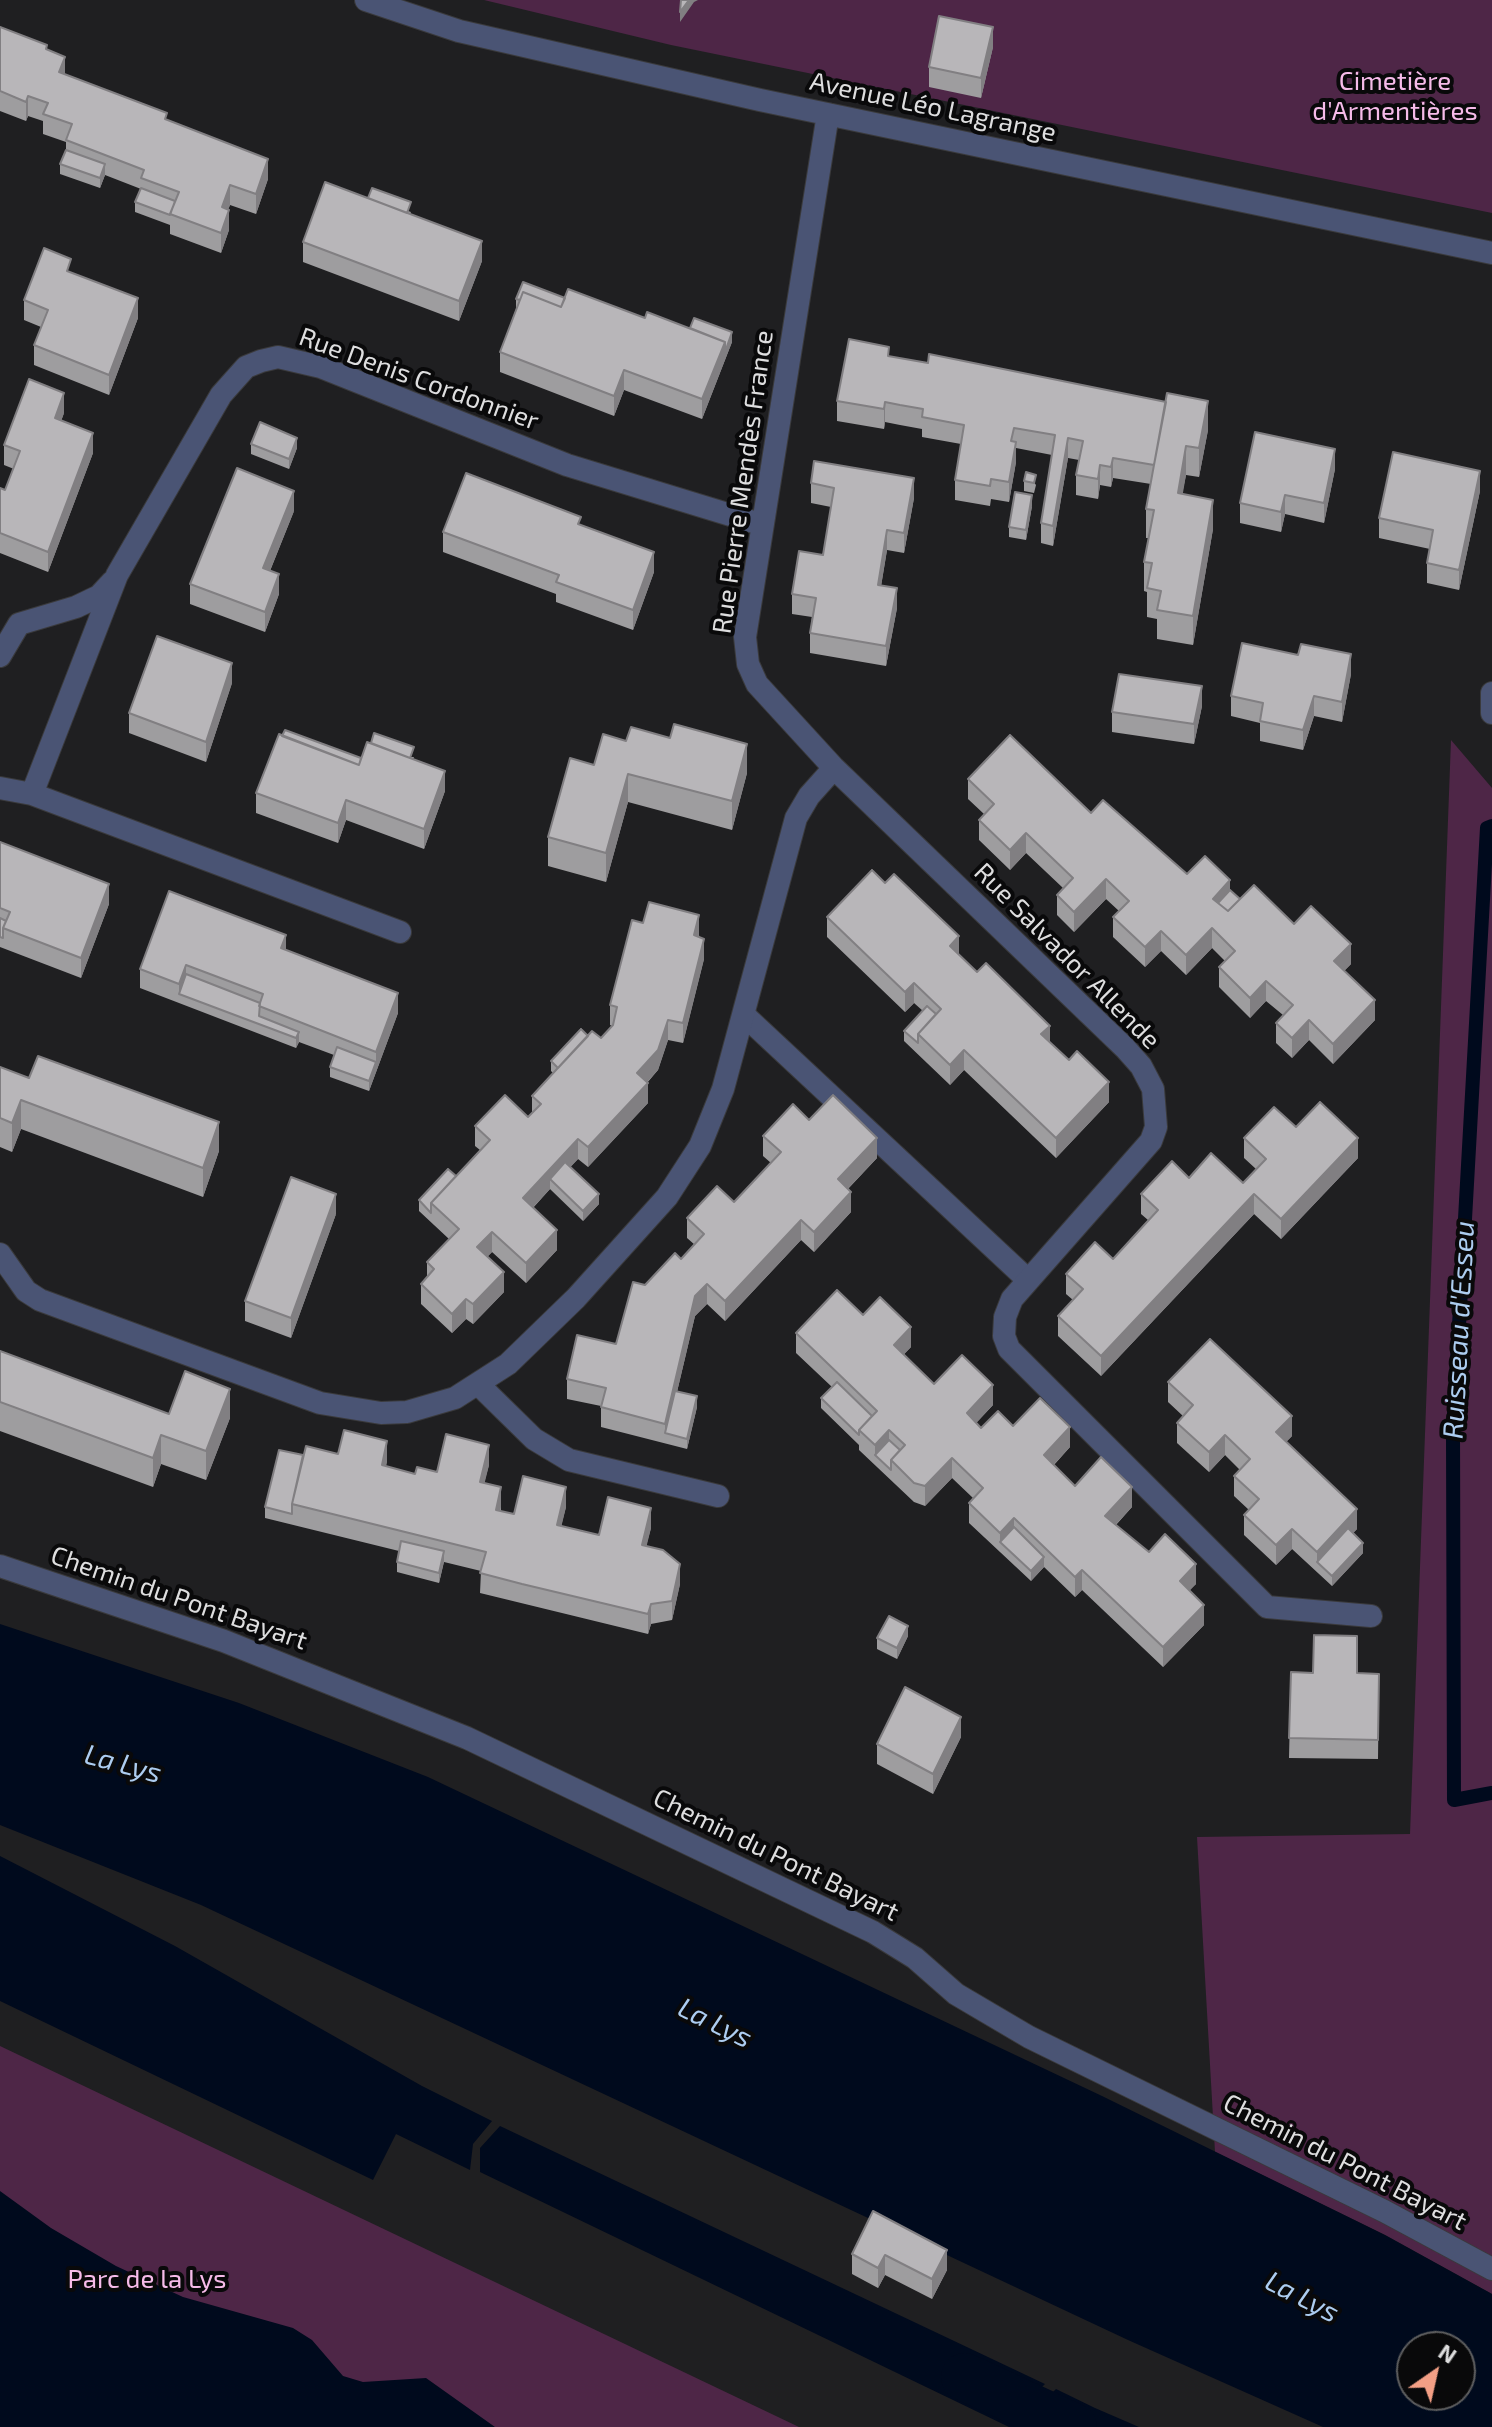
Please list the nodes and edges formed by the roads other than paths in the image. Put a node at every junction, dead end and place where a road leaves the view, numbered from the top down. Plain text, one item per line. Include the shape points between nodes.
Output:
1 (366, 0) edge
2 (828, 114) junction
3 (1492, 253) edge
4 (760, 524) junction
5 (117, 575) junction
6 (0, 656) edge
7 (1492, 693) edge
8 (1492, 712) edge
9 (834, 768) junction
10 (0, 788) edge
11 (32, 794) junction
12 (400, 932) dead end
13 (744, 1015) junction
14 (0, 1254) edge
15 (1028, 1280) junction
16 (479, 1385) junction
17 (718, 1496) dead end
18 (0, 1566) edge
19 (1371, 1616) dead end
20 (1492, 2269) edge

1 - 2 street, Avenue Léo Lagrange via 459,31
2 - 3 street, Avenue Léo Lagrange
2 - 4 street, Rue Pierre Mendès France
4 - 5 street, Rue Denis Cordonnier via 567,465 321,367 278,357 246,367 221,395
4 - 9 street, Rue Pierre Mendès France via 745,637 748,664 771,702
5 - 6 street, Rue Denis Cordonnier via 87,602 19,624
5 - 11 street, Rue Denis Cordonnier
7 - 8 street
9 - 13 street via 809,796 787,842
9 - 15 street, Rue Salvador Allende via 1125,1048 1153,1089 1156,1127 1151,1141
10 - 11 street
11 - 12 street
13 - 15 street
13 - 16 street via 712,1119 667,1197 532,1343
14 - 16 street via 26,1291 40,1300 320,1403 381,1413 430,1406
15 - 19 street, Rue Salvador Allende via 1005,1317 1009,1349 1267,1607
16 - 17 street via 534,1439 569,1460
18 - 20 street, Chemin du Pont Bayart via 264,1656 481,1745 873,1932 915,1958 956,1994 1029,2037

